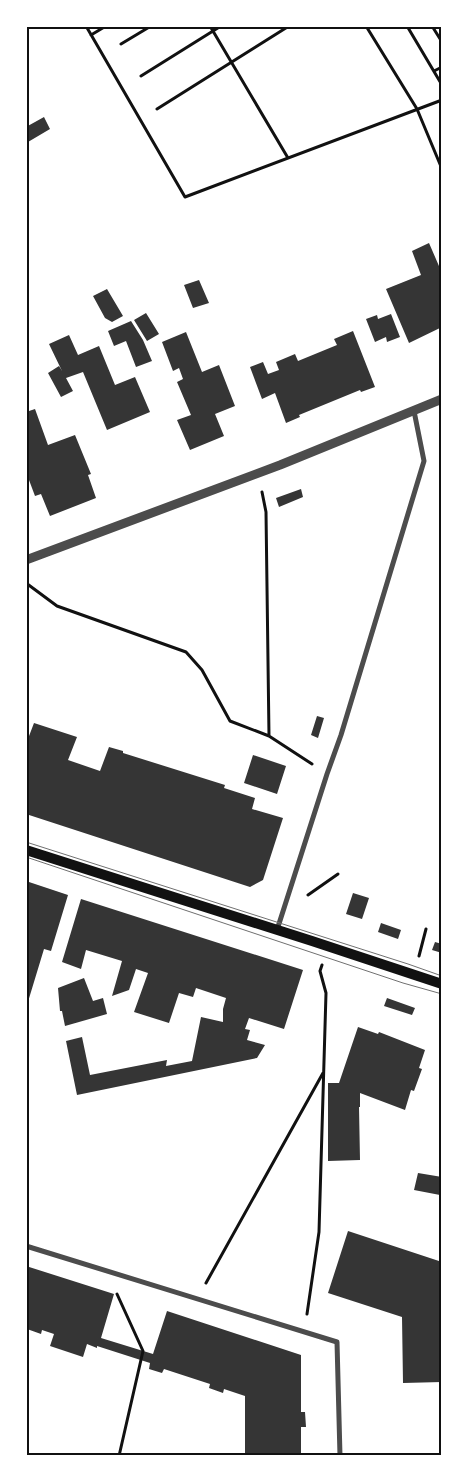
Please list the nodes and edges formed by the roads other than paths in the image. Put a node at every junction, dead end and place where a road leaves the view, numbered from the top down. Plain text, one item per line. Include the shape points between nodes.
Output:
1 (442, 399) edge
2 (414, 410) junction
3 (26, 560) edge
4 (26, 850) edge
5 (278, 930) junction
6 (442, 984) edge
7 (26, 1246) edge
8 (340, 1456) edge

1 - 2 street
2 - 3 street via 257,474
2 - 5 street via 424,461
4 - 5 main road
5 - 6 main road
7 - 8 street via 336,1342

